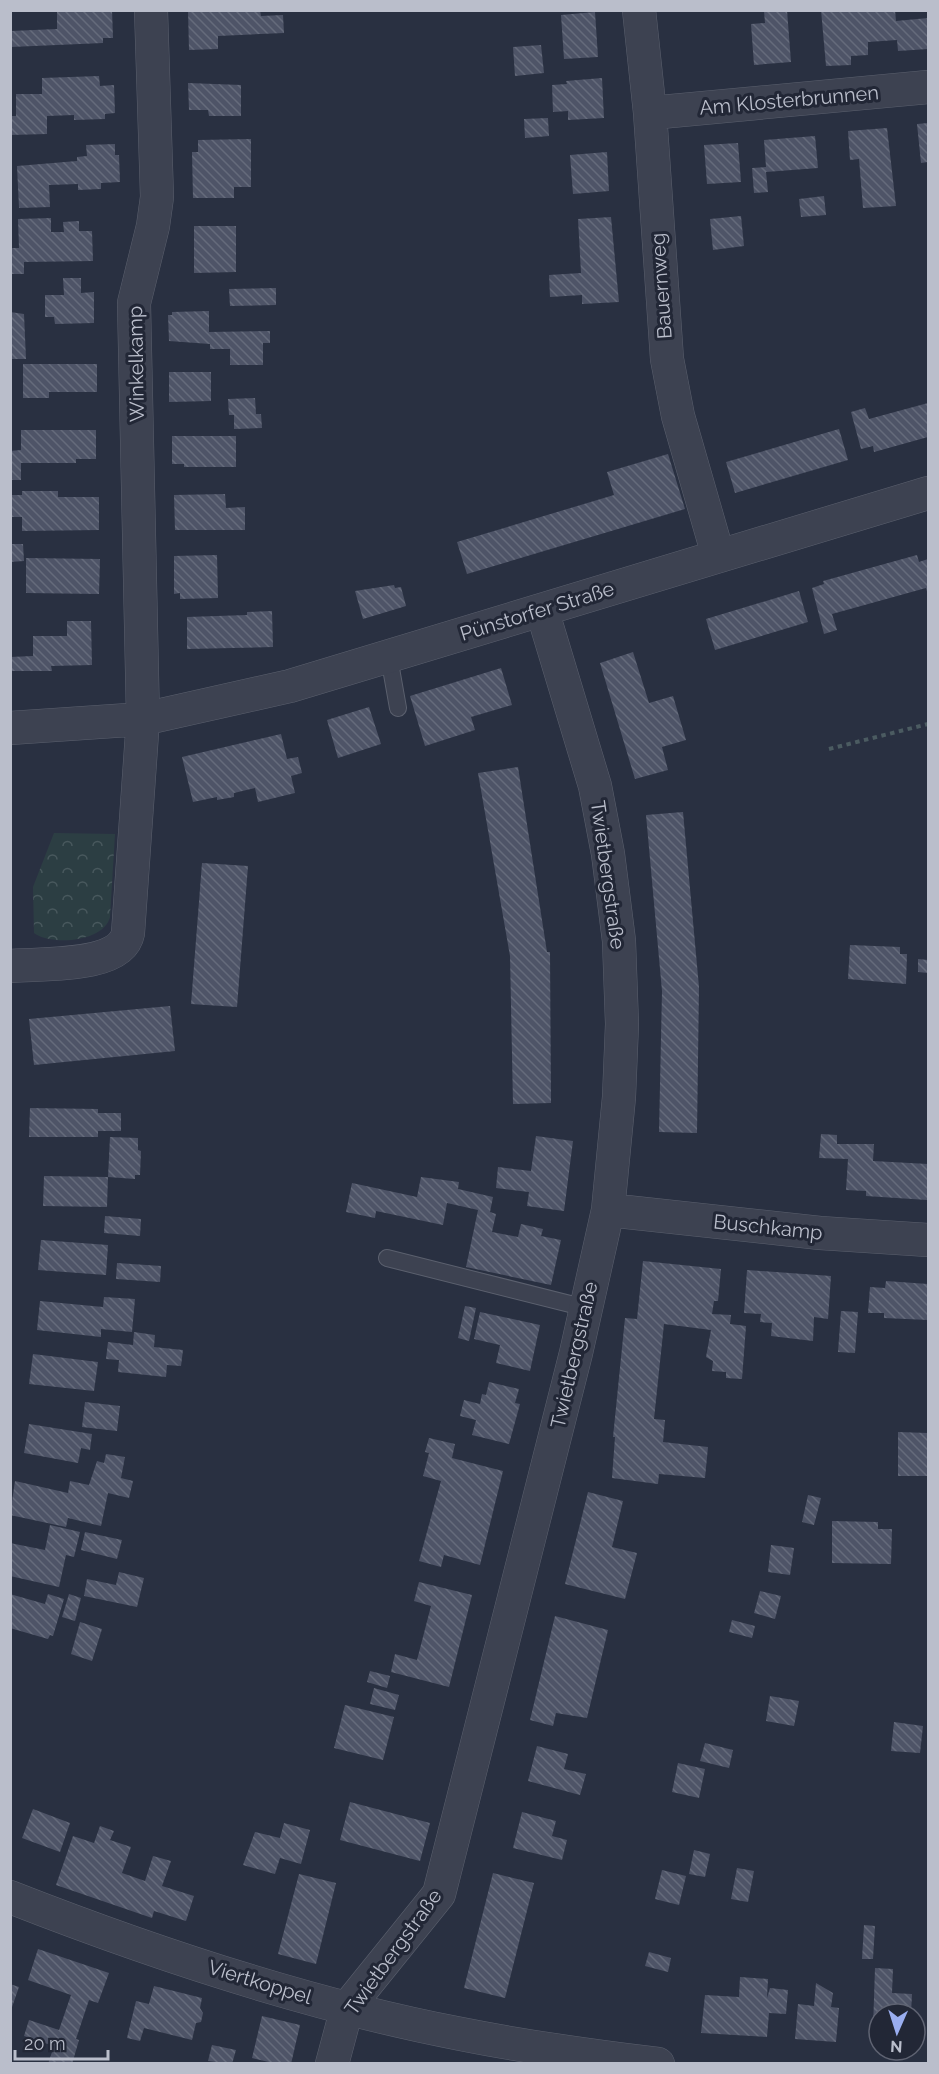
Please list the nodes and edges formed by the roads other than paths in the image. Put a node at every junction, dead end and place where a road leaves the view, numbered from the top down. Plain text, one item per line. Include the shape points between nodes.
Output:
1 (151, 10) edge
2 (639, 10) edge
3 (928, 87) edge
4 (650, 113) junction
5 (928, 494) edge
6 (718, 555) junction
7 (542, 610) junction
8 (389, 657) junction
9 (398, 708) dead end
10 (143, 719) junction
11 (10, 728) edge
12 (10, 966) edge
13 (608, 1210) junction
14 (928, 1240) edge
15 (387, 1258) dead end
16 (586, 1308) junction
17 (10, 1897) edge
18 (347, 2008) junction
19 (332, 2064) edge
20 (658, 2064) edge

1 - 10 street, Winkelkamp via 157,196 134,321
2 - 4 street, Bauernweg
3 - 4 street, Am Klosterbrunnen
4 - 6 street, Bauernweg via 667,360 678,416
5 - 6 street, Pünstorfer Straße
6 - 7 street, Pünstorfer Straße
7 - 8 street, Pünstorfer Straße
7 - 13 street, Twietbergstraße via 595,786 619,941 622,1034 618,1124
8 - 9 lane
8 - 10 street, Pünstorfer Straße via 290,686
10 - 11 street, Pünstorfer Straße
10 - 12 street via 126,940 118,951 104,958
13 - 14 street, Buschkamp via 820,1233
13 - 16 street, Twietbergstraße
15 - 16 lane
16 - 18 street, Twietbergstraße via 439,1894
17 - 18 street, Viertkoppel via 110,1936
18 - 19 street, Twietbergstraße
18 - 20 street, Viertkoppel via 460,2034

